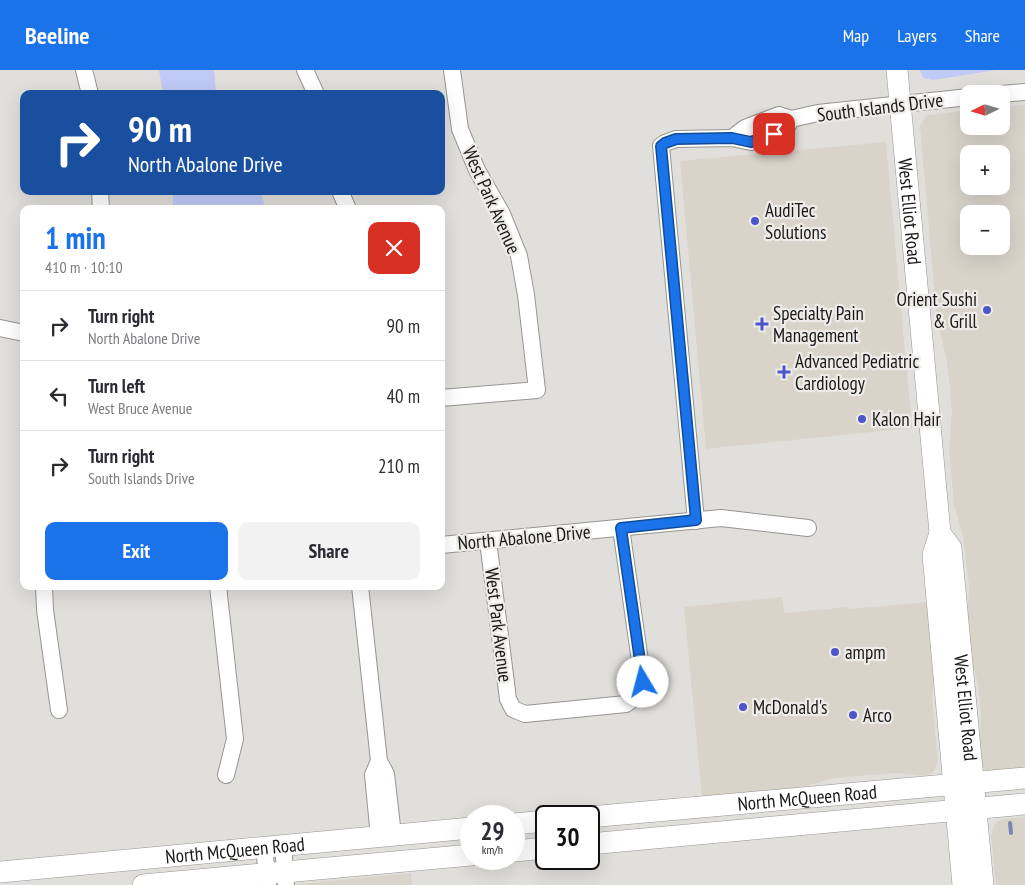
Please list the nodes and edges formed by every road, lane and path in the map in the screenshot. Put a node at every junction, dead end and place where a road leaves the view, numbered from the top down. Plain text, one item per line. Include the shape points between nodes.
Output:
1 (84, 70) edge
2 (305, 70) edge
3 (452, 70) edge
4 (897, 70) edge
5 (89, 90) edge
6 (314, 90) edge
7 (1025, 92) edge
8 (1010, 93) edge
9 (960, 98) edge
10 (900, 104) junction
11 (0, 328) edge
12 (20, 332) edge
13 (445, 398) edge
14 (696, 520) junction
15 (621, 528) junction
16 (808, 528) dead end
17 (488, 540) junction
18 (445, 545) edge
19 (44, 590) edge
20 (218, 590) edge
21 (360, 590) edge
22 (59, 710) dead end
23 (226, 775) dead end
24 (1025, 778) edge
25 (963, 783) junction
26 (1025, 804) edge
27 (966, 810) junction
28 (614, 815) junction
29 (600, 817) edge
30 (460, 829) edge
31 (386, 836) junction
32 (616, 842) junction
33 (600, 843) edge
34 (274, 846) junction
35 (460, 856) edge
36 (0, 872) edge
37 (277, 879) edge
38 (144, 885) edge
39 (963, 885) edge
40 (983, 885) edge

1 - 5 street
2 - 6 street
3 - 13 street, West Park Avenue via 460,129 519,256 537,390
4 - 10 main road, West Elliot Road
7 - 8 street
9 - 10 street, South Islands Drive
10 - 14 street, South Islands Drive via 791,119 779,115 756,132 751,142 732,138 676,139 661,146
10 - 25 main road, West Elliot Road via 940,533 933,555
11 - 12 street
14 - 15 street, North Abalone Drive
14 - 16 street, North Abalone Drive via 721,518
15 - 17 street, North Abalone Drive
15 - 17 street, West Park Avenue via 643,682 637,696 626,704 524,714 513,708 508,699
17 - 18 street, North Abalone Drive
19 - 22 street
20 - 23 street via 235,740
21 - 31 street via 379,761 386,774 381,785
24 - 25 main road, North McQueen Road
25 - 27 main road, West Elliot Road
25 - 28 main road, North McQueen Road
26 - 27 main road, North McQueen Road
27 - 32 main road, North McQueen Road
27 - 39 main road, West Elliot Road
27 - 40 main road, West Elliot Road
28 - 29 main road, North McQueen Road
28 - 32 main road
30 - 31 main road, North McQueen Road
31 - 34 main road, North McQueen Road
32 - 33 main road, North McQueen Road
34 - 36 main road, North McQueen Road
34 - 37 street
35 - 37 main road, North McQueen Road
37 - 38 main road, North McQueen Road

